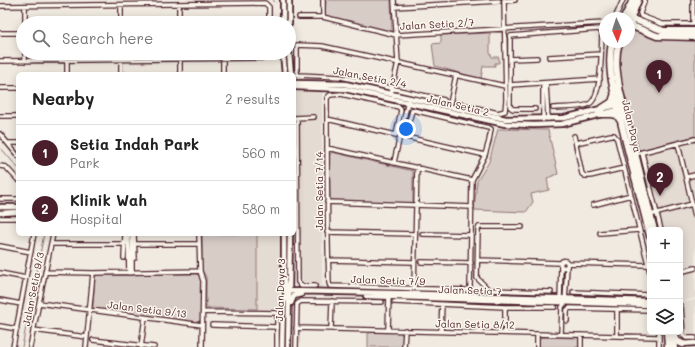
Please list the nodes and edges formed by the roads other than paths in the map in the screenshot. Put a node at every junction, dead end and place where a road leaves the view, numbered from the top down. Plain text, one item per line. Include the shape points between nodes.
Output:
1 (282, 0) edge
2 (289, 0) edge
3 (323, 0) edge
4 (394, 0) edge
5 (504, 0) edge
6 (515, 0) edge
7 (623, 0) edge
8 (634, 0) edge
9 (645, 0) edge
10 (694, 0) edge
11 (499, 1) dead end
12 (179, 4) junction
13 (121, 5) junction
14 (0, 6) edge
15 (25, 6) junction
16 (395, 7) junction
17 (635, 9) junction
18 (618, 12) edge
19 (627, 12) edge
20 (631, 12) edge
21 (633, 12) edge
22 (25, 16) edge
23 (121, 16) edge
24 (179, 16) edge
25 (269, 16) edge
26 (283, 16) edge
27 (289, 16) edge
28 (299, 17) dead end
29 (323, 17) junction
30 (635, 20) edge
31 (599, 22) edge
32 (694, 24) edge
33 (639, 26) junction
34 (635, 27) edge
35 (505, 28) junction
36 (695, 31) edge
37 (16, 33) edge
38 (0, 34) edge
39 (396, 35) junction
40 (695, 37) edge
41 (611, 48) edge
42 (617, 48) edge
43 (601, 54) junction
44 (549, 57) dead end
45 (537, 58) dead end
46 (510, 59) junction
47 (67, 60) junction
48 (121, 60) joint
49 (180, 60) edge
50 (223, 60) edge
51 (283, 60) edge
52 (289, 60) edge
53 (0, 61) edge
54 (25, 61) joint
55 (398, 62) junction
56 (67, 72) edge
57 (121, 72) edge
58 (180, 72) edge
59 (223, 72) edge
60 (284, 72) edge
61 (289, 72) edge
62 (456, 75) junction
63 (600, 79) junction
64 (296, 81) edge
65 (544, 83) junction
66 (319, 85) junction
67 (510, 85) junction
68 (505, 86) junction
69 (0, 88) edge
70 (16, 88) edge
71 (296, 88) edge
72 (392, 89) junction
73 (617, 92) junction
74 (391, 94) junction
75 (409, 100) junction
76 (444, 100) dead end
77 (456, 103) dead end
78 (619, 107) junction
79 (542, 108) junction
80 (548, 108) junction
81 (553, 108) dead end
82 (449, 109) junction
83 (535, 109) dead end
84 (599, 112) junction
85 (0, 116) edge
86 (16, 116) edge
87 (314, 117) dead end
88 (626, 117) junction
89 (296, 118) edge
90 (327, 119) junction
91 (546, 120) junction
92 (558, 124) junction
93 (534, 125) junction
94 (622, 125) junction
95 (0, 134) edge
96 (574, 136) dead end
97 (695, 140) edge
98 (8, 143) junction
99 (16, 143) edge
100 (576, 143) junction
101 (678, 144) junction
102 (327, 148) junction
103 (16, 153) edge
104 (638, 154) junction
105 (485, 155) junction
106 (394, 162) junction
107 (0, 166) edge
108 (417, 167) junction
109 (624, 168) junction
110 (695, 175) edge
111 (686, 177) junction
112 (16, 178) edge
113 (472, 180) junction
114 (631, 196) junction
115 (0, 199) edge
116 (16, 199) edge
117 (327, 202) junction
118 (692, 204) junction
119 (593, 205) dead end
120 (0, 206) edge
121 (16, 206) edge
122 (416, 206) junction
123 (472, 207) junction
124 (644, 211) junction
125 (0, 212) edge
126 (16, 212) edge
127 (654, 214) junction
128 (695, 216) edge
129 (0, 218) edge
130 (16, 218) edge
131 (647, 223) junction
132 (522, 227) dead end
133 (648, 227) edge
134 (654, 227) edge
135 (659, 227) edge
136 (639, 230) junction
137 (327, 232) junction
138 (600, 233) dead end
139 (415, 234) junction
140 (422, 234) dead end
141 (471, 235) junction
142 (34, 236) edge
143 (53, 236) edge
144 (125, 236) edge
145 (128, 236) edge
146 (133, 236) edge
147 (133, 236) edge
148 (199, 236) edge
149 (284, 236) edge
150 (290, 236) edge
151 (51, 244) junction
152 (125, 244) junction
153 (134, 244) junction
154 (199, 244) junction
155 (0, 246) edge
156 (290, 250) junction
157 (298, 250) junction
158 (31, 252) junction
159 (124, 258) dead end
160 (135, 258) dead end
161 (328, 260) junction
162 (478, 260) junction
163 (414, 262) junction
164 (421, 262) dead end
165 (471, 263) junction
166 (647, 263) edge
167 (561, 265) junction
168 (567, 265) junction
169 (647, 265) edge
170 (695, 268) edge
171 (200, 271) junction
172 (683, 271) edge
173 (45, 272) junction
174 (0, 273) edge
175 (93, 273) junction
176 (131, 273) junction
177 (290, 276) junction
178 (26, 278) junction
179 (284, 281) junction
180 (315, 286) dead end
181 (330, 286) joint
182 (414, 288) junction
183 (560, 290) junction
184 (565, 290) junction
185 (551, 292) dead end
186 (573, 292) dead end
187 (288, 293) junction
188 (301, 293) junction
189 (389, 294) junction
190 (647, 295) edge
191 (0, 300) edge
192 (332, 301) junction
193 (647, 301) edge
194 (382, 302) dead end
195 (394, 302) dead end
196 (562, 302) junction
197 (39, 303) junction
198 (21, 304) junction
199 (442, 304) junction
200 (283, 305) junction
201 (647, 305) edge
202 (505, 307) junction
203 (555, 307) dead end
204 (617, 309) junction
205 (90, 310) junction
206 (289, 310) junction
207 (647, 310) edge
208 (203, 312) junction
209 (145, 317) junction
210 (567, 321) dead end
211 (202, 325) junction
212 (212, 325) dead end
213 (0, 326) edge
214 (277, 327) junction
215 (296, 328) junction
216 (17, 329) junction
217 (332, 329) junction
218 (33, 330) junction
219 (388, 330) junction
220 (405, 330) junction
221 (441, 331) junction
222 (505, 333) junction
223 (537, 334) junction
224 (561, 334) junction
225 (581, 335) junction
226 (668, 335) edge
227 (673, 335) edge
228 (674, 335) edge
229 (683, 335) edge
230 (617, 336) junction
231 (87, 337) junction
232 (659, 337) joint
233 (695, 338) edge
234 (93, 340) dead end
235 (683, 344) junction
236 (695, 344) edge
237 (142, 346) edge
238 (671, 346) edge
239 (13, 347) edge
240 (30, 347) edge
241 (86, 347) edge
242 (154, 347) edge
243 (202, 347) edge
244 (277, 347) edge
245 (282, 347) edge
246 (288, 347) edge
247 (296, 347) edge
248 (404, 347) edge
249 (537, 347) edge
250 (581, 347) edge
251 (659, 347) edge

1 - 26 street
2 - 27 street
3 - 29 street
4 - 16 street
5 - 6 street
5 - 35 street
7 - 18 street
8 - 17 main road
8 - 19 main road
8 - 20 main road
9 - 32 street via 641,16 662,24
10 - 32 street
11 - 16 street
12 - 13 street
12 - 24 street
12 - 25 street via 265,3 269,7
13 - 15 street
13 - 23 street
14 - 15 street
15 - 22 street
16 - 39 street
17 - 21 main road
17 - 33 main road
28 - 29 street, Jalan Setia 2/7
29 - 39 street, Jalan Setia 2/7
30 - 33 main road
31 - 35 street, Jalan Setia 2/7
33 - 34 main road
33 - 36 main road via 664,31
33 - 40 main road via 657,36
35 - 39 street, Jalan Setia 2/7
35 - 68 street
37 - 38 street
39 - 55 street
41 - 73 main road, Jalan Daya via 610,77
42 - 73 main road, Jalan Daya
43 - 44 street
43 - 46 street via 602,33 599,29 510,36
43 - 63 street
45 - 46 street
46 - 67 street
47 - 48 street
47 - 54 street
47 - 56 street
48 - 57 street
49 - 58 street
50 - 59 street
51 - 60 street
52 - 61 street
53 - 54 street
55 - 62 street
55 - 72 street
55 - 72 street, Jalan Setia 2/4 via 322,46 297,45 298,75 341,77
62 - 68 street
62 - 82 street
63 - 65 street
63 - 81 street via 593,102 590,104
64 - 66 street, Jalan Setia 2
65 - 67 street
65 - 79 street
65 - 80 street
66 - 71 street, Jalan Setia 2
66 - 74 street, Jalan Setia 2 via 345,84
66 - 75 street, Jalan Setia 2
67 - 83 street via 510,107
68 - 77 street via 505,111 498,113
69 - 70 street
72 - 74 street
72 - 76 street, Jalan Setia 2/4
73 - 78 main road, Jalan Daya
73 - 84 main road via 614,100
73 - 88 main road, Jalan Daya
74 - 75 street, Jalan Setia 2
75 - 82 street, Jalan Setia 2
75 - 106 street
78 - 84 street, Jalan Setia 2
78 - 88 main road
78 - 94 main road, Jalan Daya
79 - 80 street
79 - 91 street
80 - 91 street
82 - 91 street, Jalan Setia 2 via 506,119
82 - 93 street, Jalan Setia 2 via 505,124
84 - 91 street, Jalan Setia 2
84 - 92 street, Jalan Setia 2
84 - 94 main road via 617,115
85 - 86 street
87 - 89 street
88 - 104 main road, Jalan Daya
89 - 157 street
90 - 90 street, Jalan Setia 7/14 via 327,98 330,94 341,94 401,108 396,134
90 - 102 street, Jalan Setia 7/14
91 - 92 street
91 - 93 street
92 - 93 street, Jalan Setia 2
94 - 124 main road, Jalan Daya
95 - 98 street
96 - 100 street
97 - 101 street
98 - 99 street
98 - 103 street
100 - 109 street via 614,135
100 - 109 street via 582,174 585,176
101 - 104 street
101 - 111 street
102 - 106 street
102 - 117 street, Jalan Setia 7/14
104 - 127 main road, Jalan Daya
105 - 105 street via 406,137 410,113 413,110 489,128 491,131
105 - 113 street
106 - 108 street
107 - 112 street via 6,167
108 - 113 street
108 - 122 street
109 - 114 street
110 - 111 street
111 - 118 street
113 - 123 street
114 - 119 street
114 - 136 street
115 - 116 street
117 - 122 street
117 - 137 street, Jalan Setia 7/14
118 - 127 street
118 - 128 street
120 - 121 street
122 - 123 street
122 - 139 street
123 - 141 street
124 - 127 main road
124 - 131 main road, Jalan Daya
125 - 126 street
127 - 131 main road
127 - 134 main road, Jalan Daya
127 - 135 street
129 - 130 street
131 - 133 main road, Jalan Daya
132 - 162 street via 480,227
136 - 138 street
136 - 166 street
137 - 139 street
137 - 161 street, Jalan Setia 7/14
139 - 163 street
140 - 141 street
141 - 165 street
142 - 158 street
143 - 151 street, Jalan Setia 9/3
144 - 152 street
145 - 176 street
146 - 176 street
147 - 153 street
148 - 154 street
149 - 179 street, Jalan Daya 3
150 - 156 street, Jalan Daya 3
151 - 152 street
151 - 173 street, Jalan Setia 9/3
152 - 159 street
153 - 154 street
153 - 160 street
154 - 171 street
155 - 158 street
156 - 157 street
156 - 177 street, Jalan Daya 3
157 - 180 street via 299,283 303,286
158 - 178 street
161 - 163 street
161 - 181 street, Jalan Setia 7/14
162 - 167 street
162 - 185 street via 477,277 489,290
163 - 182 street
164 - 165 street
165 - 182 street, Jalan Setia 7/9 via 469,289
167 - 168 street via 564,260
167 - 183 street
168 - 169 street
168 - 184 street
170 - 172 street
171 - 176 street
171 - 208 street via 203,281
173 - 175 street
173 - 197 street, Jalan Setia 9/3
174 - 178 street
175 - 176 street
175 - 205 street
177 - 187 street, Jalan Daya 3
177 - 188 street via 293,287
178 - 198 street
179 - 187 street
179 - 200 street, Jalan Daya 3
181 - 182 street, Jalan Setia 7/9
183 - 184 street
183 - 196 street
184 - 196 street
186 - 190 street
187 - 188 street, Jalan Setia 7
187 - 200 street
187 - 206 street, Jalan Daya 3
188 - 189 street, Jalan Setia 7
188 - 206 street via 293,298
189 - 196 street, Jalan Setia 7
189 - 219 street
191 - 198 street
192 - 194 street
192 - 215 street via 298,302
192 - 217 street
193 - 196 street, Jalan Setia 7
195 - 199 street
196 - 201 street, Jalan Setia 7
196 - 224 street
197 - 205 street, Jalan Setia 9/13
197 - 218 street, Jalan Setia 9/3
198 - 216 street
199 - 202 street
199 - 221 street
200 - 245 street, Jalan Daya 3
202 - 203 street
202 - 222 street
204 - 207 street
204 - 210 street via 570,308 567,310
204 - 230 street
205 - 209 street, Jalan Setia 9/13
205 - 231 street
206 - 246 street, Jalan Daya 3
208 - 211 street
208 - 214 street via 277,313
209 - 211 street, Jalan Setia 9/13
209 - 237 street
211 - 243 street
212 - 214 street
213 - 216 street
214 - 244 street
215 - 217 street, Jalan Setia 8/12
215 - 247 street
216 - 239 street
217 - 219 street, Jalan Setia 8/12
218 - 231 street
218 - 240 street, Jalan Setia 9/3
219 - 220 street, Jalan Setia 8/12
220 - 221 street, Jalan Setia 8/12
220 - 248 street
221 - 222 street, Jalan Setia 8/12
222 - 223 street, Jalan Setia 8/12
223 - 224 street, Jalan Setia 8/12
223 - 249 street
224 - 225 street, Jalan Setia 8/12
225 - 230 street, Jalan Setia 8/12
225 - 250 street
226 - 238 main road
227 - 238 main road
228 - 235 main road via 677,341
229 - 233 street via 686,338
230 - 232 street, Jalan Setia 8/12
231 - 241 street
232 - 251 street
234 - 237 street
235 - 236 street
235 - 238 street
237 - 242 street

